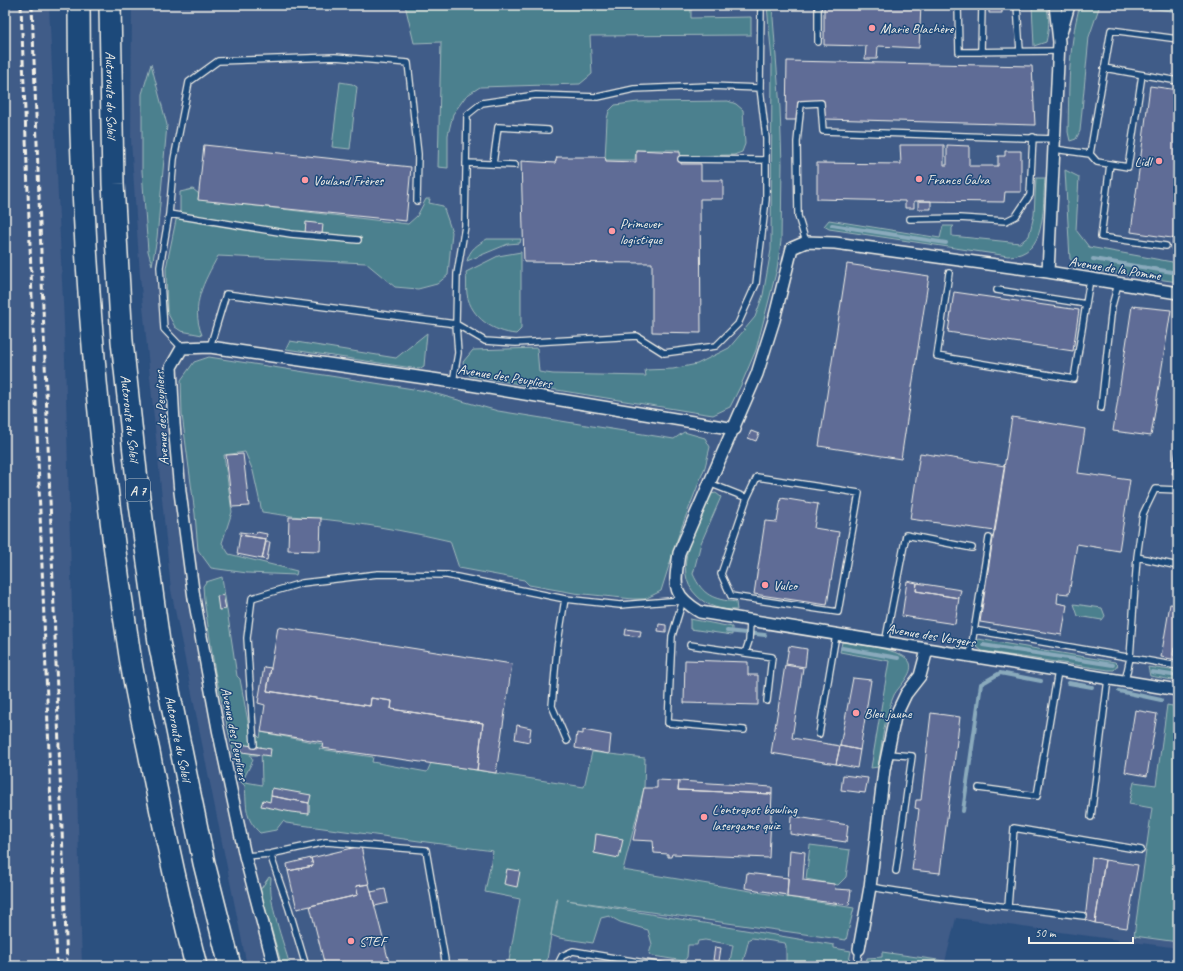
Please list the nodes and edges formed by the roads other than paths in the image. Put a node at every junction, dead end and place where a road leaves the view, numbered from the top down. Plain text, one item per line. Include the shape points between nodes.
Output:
1 (79, 5) edge
2 (110, 5) edge
3 (761, 5) edge
4 (818, 5) edge
5 (958, 5) edge
6 (982, 5) edge
7 (1017, 5) edge
8 (1055, 5) edge
9 (1069, 5) edge
10 (1178, 38) edge
11 (818, 42) dead end
12 (1059, 46) junction
13 (1020, 51) junction
14 (981, 52) junction
15 (1104, 68) junction
16 (1142, 75) junction
17 (1178, 81) edge
18 (760, 88) junction
19 (548, 130) dead end
20 (1033, 137) junction
21 (1054, 144) junction
22 (1090, 154) junction
23 (682, 159) dead end
24 (766, 160) junction
25 (466, 163) junction
26 (493, 164) junction
27 (515, 164) dead end
28 (1110, 164) junction
29 (417, 201) dead end
30 (170, 214) junction
31 (910, 219) dead end
32 (358, 240) dead end
33 (806, 242) junction
34 (1166, 246) dead end
35 (1048, 272) junction
36 (949, 273) dead end
37 (1090, 279) junction
38 (1118, 284) junction
39 (997, 290) dead end
40 (1178, 293) edge
41 (1086, 304) junction
42 (456, 324) junction
43 (210, 346) junction
44 (182, 348) junction
45 (453, 382) junction
46 (1101, 408) dead end
47 (735, 429) junction
48 (709, 483) junction
49 (1178, 490) edge
50 (747, 498) junction
51 (989, 538) dead end
52 (972, 548) dead end
53 (1137, 558) junction
54 (1178, 566) edge
55 (564, 599) junction
56 (683, 600) junction
57 (750, 622) junction
58 (974, 630) junction
59 (836, 635) junction
60 (885, 643) junction
61 (690, 645) dead end
62 (927, 650) junction
63 (745, 653) junction
64 (970, 657) junction
65 (1130, 658) junction
66 (1178, 666) edge
67 (1058, 671) junction
68 (1108, 679) junction
69 (1125, 681) junction
70 (1178, 690) edge
71 (766, 701) dead end
72 (744, 730) dead end
73 (819, 734) dead end
74 (567, 741) dead end
75 (254, 746) dead end
76 (888, 754) junction
77 (978, 788) dead end
78 (1091, 816) dead end
79 (1141, 850) dead end
80 (270, 854) junction
81 (245, 856) junction
82 (896, 871) dead end
83 (870, 887) junction
84 (1008, 907) junction
85 (1084, 916) dead end
86 (859, 949) joint
87 (196, 966) edge
88 (230, 966) edge
89 (274, 966) edge
90 (306, 966) edge
91 (446, 966) edge
92 (557, 966) edge
93 (663, 966) edge
94 (857, 966) edge

1 - 87 highway, A 7 via 82,201 92,346 108,503 130,658 173,874
2 - 88 highway, Autoroute du Soleil / A 7 via 113,184 122,341 138,490 159,642 204,863
3 - 18 lane
4 - 11 lane
5 - 14 lane via 959,52
6 - 14 lane
7 - 13 lane
8 - 12 street
9 - 12 street
10 - 15 lane via 1111,30
12 - 13 lane
12 - 21 street
13 - 14 lane
15 - 16 lane
15 - 22 lane
16 - 17 lane
16 - 28 lane via 1128,167
18 - 24 lane
18 - 25 lane via 709,86 634,89 598,97 536,95 482,103 467,115
19 - 26 lane via 498,127
20 - 21 lane
20 - 31 lane via 1030,195 1016,216 1006,221 959,218
20 - 33 lane via 823,131 821,103 801,104 797,142 798,216
21 - 22 lane
21 - 35 street
22 - 28 lane via 1097,162
23 - 24 lane
24 - 42 lane via 766,200 756,284 738,324 716,346 664,353 637,336 516,343 485,341
25 - 26 lane
25 - 42 lane via 465,226 457,274
26 - 27 lane
28 - 34 lane via 1101,238
29 - 30 lane via 418,154 408,63 335,57 218,61 189,82 174,159
30 - 32 lane via 291,234
30 - 44 lane via 160,267 162,307 164,329
33 - 35 street, Avenue de la Pomme via 835,243
33 - 47 street via 792,248 774,320
35 - 37 street, Avenue de la Pomme
36 - 41 lane via 937,356 1074,380
37 - 38 street, Avenue de la Pomme
37 - 41 lane
38 - 40 street, Avenue de la Pomme
38 - 46 lane via 1112,306
39 - 41 lane
42 - 43 lane via 226,294
42 - 45 lane via 458,353
43 - 44 street, Avenue des Peupliers
43 - 45 street, Avenue des Peupliers
44 - 81 street, Avenue des Peupliers via 171,367 180,492 197,614
45 - 47 street, Avenue des Peupliers
47 - 48 street
48 - 50 lane
48 - 56 street via 679,553 675,579 676,590
49 - 53 lane via 1155,489 1143,514
50 - 50 lane via 721,574 731,596 838,612 859,493 757,477
51 - 58 lane
52 - 60 lane via 906,535
53 - 54 lane
53 - 65 lane
55 - 56 lane via 620,605
55 - 74 lane via 552,706
55 - 75 lane via 447,574 378,574 302,583 252,598 247,638
56 - 57 street, Avenue des Vergers via 700,612
56 - 72 lane via 672,636 668,723
57 - 59 street, Avenue des Vergers
57 - 63 lane via 749,641
58 - 64 lane
58 - 65 lane
59 - 60 street, Avenue des Vergers
59 - 73 lane
60 - 62 street, Avenue des Vergers
61 - 63 lane
62 - 64 street, Avenue des Vergers
62 - 76 street via 920,676 906,694 895,717
63 - 71 lane via 772,656
64 - 67 street, Avenue des Vergers
65 - 66 lane
65 - 69 lane
67 - 68 street, Avenue des Vergers
67 - 77 lane via 1037,796
68 - 69 street, Avenue des Vergers
68 - 78 lane
69 - 70 street, Avenue des Vergers
76 - 82 lane via 912,756
76 - 83 street
79 - 84 lane via 1014,828
80 - 81 lane
80 - 90 lane
80 - 91 lane via 326,842 426,850
81 - 89 street, Avenue des Peupliers
83 - 84 lane
83 - 86 street
84 - 85 lane
86 - 94 lane
92 - 93 lane via 562,956 573,951

